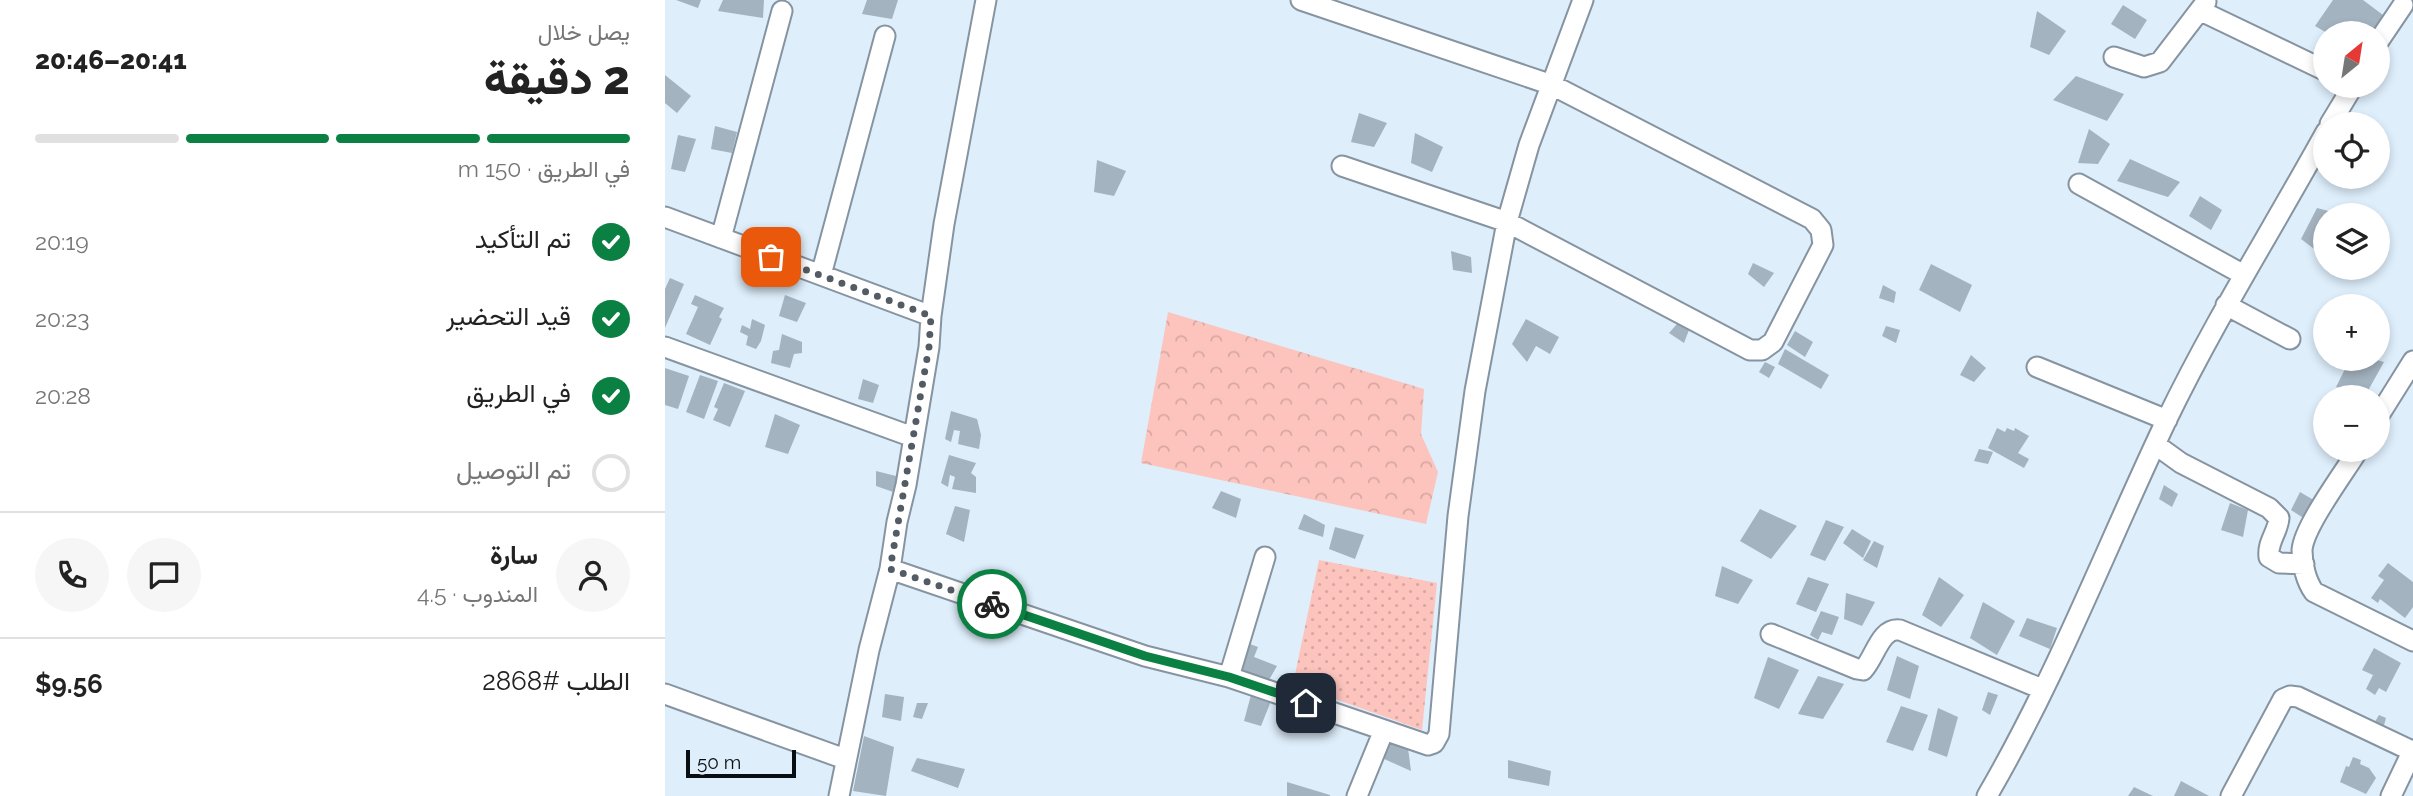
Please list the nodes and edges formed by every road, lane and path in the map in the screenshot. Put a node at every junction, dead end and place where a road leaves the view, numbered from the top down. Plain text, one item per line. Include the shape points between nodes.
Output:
1 (986, 0) edge
2 (1301, 0) edge
3 (1583, 0) edge
4 (2204, 5) edge
5 (2405, 7) edge
6 (782, 11) dead end
7 (2391, 25) edge
8 (885, 36) dead end
9 (2114, 57) dead end
10 (2313, 64) edge
11 (1552, 85) junction
12 (2313, 155) edge
13 (1342, 166) dead end
14 (2078, 184) dead end
15 (665, 217) edge
16 (1507, 222) junction
17 (722, 238) junction
18 (821, 275) junction
19 (2244, 275) junction
20 (2226, 305) junction
21 (931, 316) junction
22 (2290, 339) dead end
23 (665, 347) edge
24 (2413, 361) edge
25 (2037, 367) dead end
26 (2390, 398) edge
27 (2167, 421) junction
28 (913, 437) junction
29 (2156, 445) junction
30 (2350, 462) edge
31 (1265, 557) dead end
32 (2304, 564) junction
33 (890, 569) junction
34 (1771, 634) dead end
35 (2413, 641) edge
36 (1229, 677) junction
37 (2042, 689) junction
38 (665, 694) edge
39 (1384, 730) junction
40 (2413, 751) edge
41 (845, 759) junction
42 (839, 796) edge
43 (1357, 796) edge
44 (1986, 796) edge
45 (2231, 796) edge
46 (2391, 796) edge

1 - 21 street
2 - 11 street
3 - 11 street
4 - 9 street via 2159,62 2144,67
4 - 10 street
5 - 7 street
6 - 17 street
8 - 18 street
11 - 16 street
11 - 16 street via 1812,219 1821,230 1823,245 1773,342 1762,350 1750,350
12 - 19 street
13 - 16 street
14 - 19 street
15 - 17 street
16 - 39 street via 1475,391 1458,516 1439,734 1428,745
17 - 18 street
18 - 21 street
19 - 20 street
20 - 22 street
20 - 27 street
21 - 28 street
23 - 28 street
24 - 26 street
25 - 27 street
27 - 29 street
28 - 33 street
29 - 32 street via 2181,463 2269,508 2279,518 2279,527 2268,548 2269,557 2279,563
29 - 37 street
30 - 32 street via 2309,528 2302,548
31 - 36 street
32 - 35 street via 2314,592
33 - 36 street via 1145,656
33 - 41 street
34 - 37 street via 1863,670 1886,633 1900,630
36 - 39 street
37 - 44 street
38 - 41 street
39 - 43 street
40 - 45 street via 2290,696 2283,699
40 - 46 street
41 - 42 street

